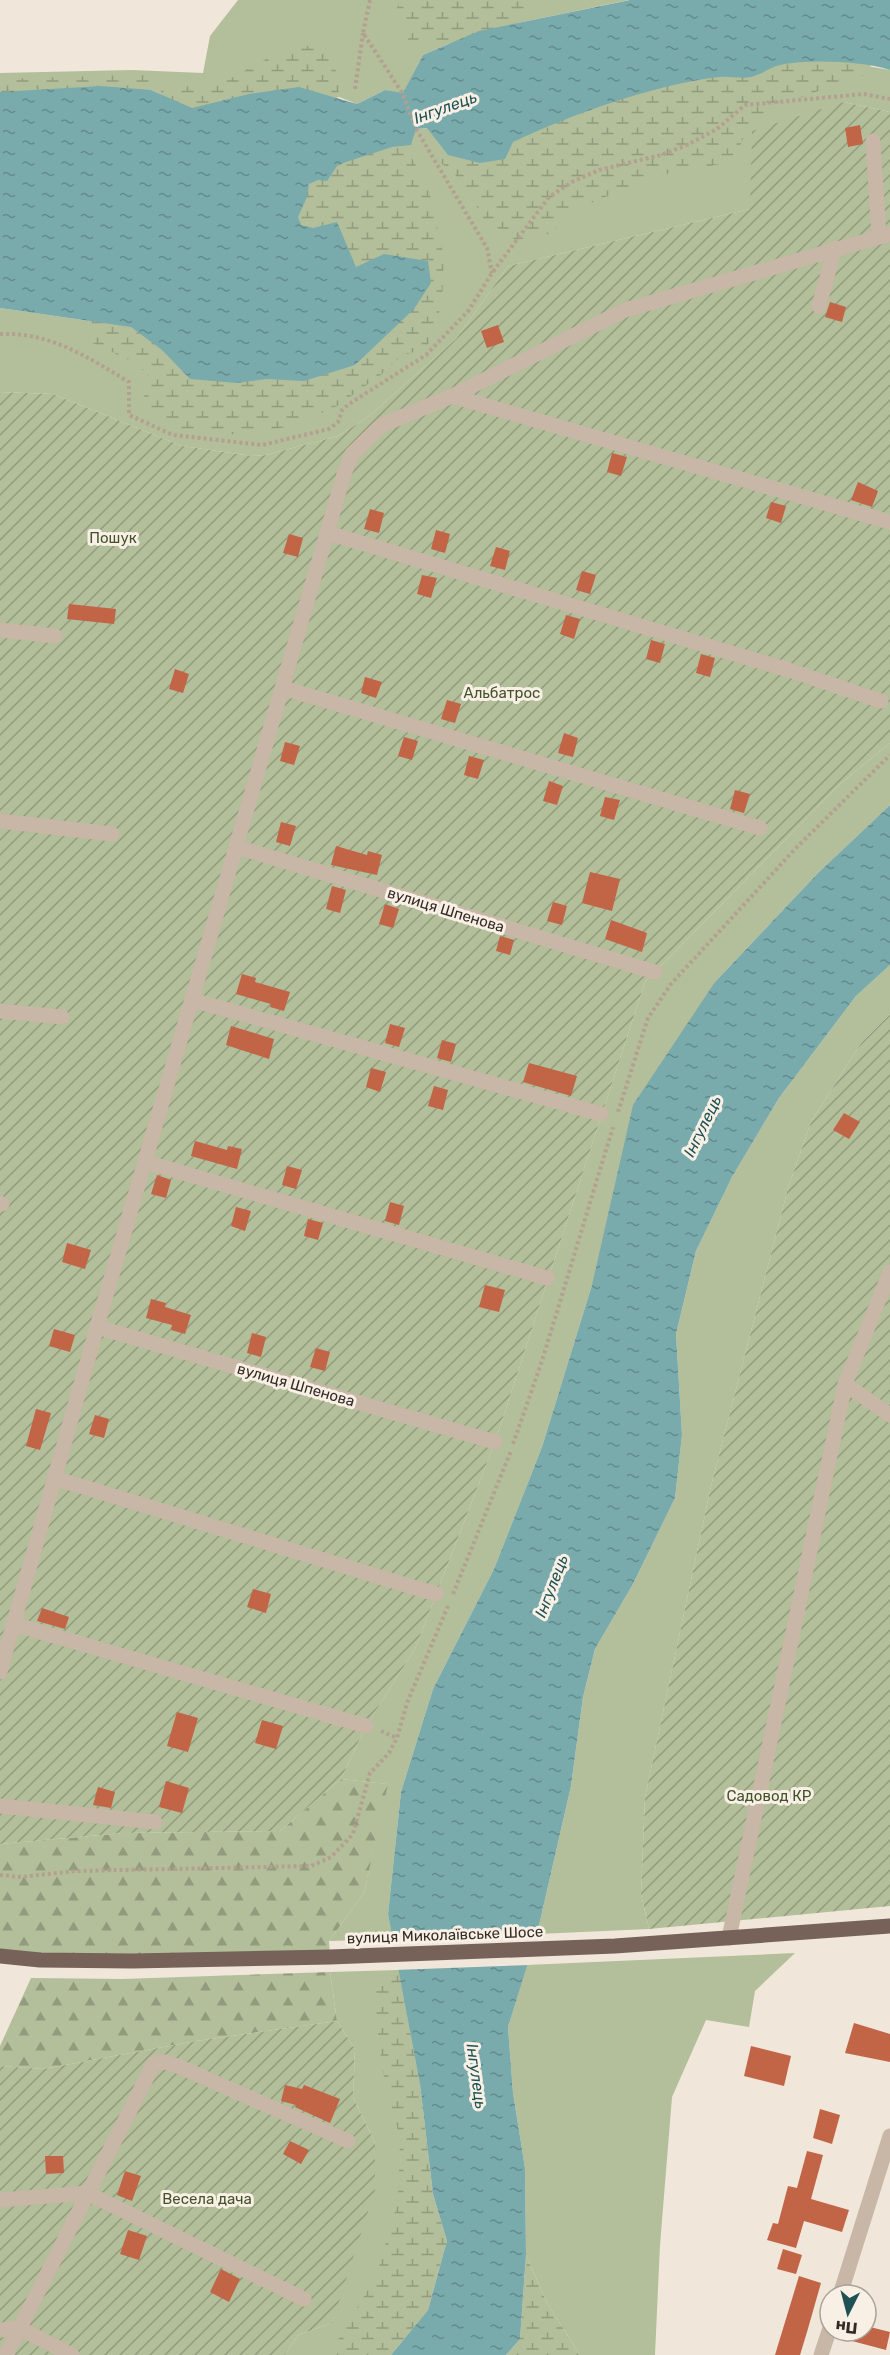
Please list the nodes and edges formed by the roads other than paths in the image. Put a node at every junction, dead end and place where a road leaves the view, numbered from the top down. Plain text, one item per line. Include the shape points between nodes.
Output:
1 (873, 141) dead end
2 (884, 236) edge
3 (835, 248) junction
4 (819, 306) dead end
5 (452, 396) junction
6 (890, 522) edge
7 (328, 533) junction
8 (0, 630) edge
9 (55, 636) dead end
10 (283, 688) junction
11 (881, 701) dead end
12 (0, 821) edge
13 (760, 828) dead end
14 (112, 834) dead end
15 (237, 847) junction
16 (655, 972) dead end
17 (192, 1000) junction
18 (0, 1011) edge
19 (62, 1017) dead end
20 (601, 1114) dead end
21 (145, 1162) junction
22 (890, 1272) edge
23 (547, 1278) dead end
24 (96, 1327) junction
25 (845, 1384) junction
26 (890, 1415) edge
27 (495, 1442) dead end
28 (54, 1478) junction
29 (436, 1594) dead end
30 (13, 1624) junction
31 (0, 1672) edge
32 (366, 1726) dead end
33 (0, 1806) edge
34 (155, 1822) dead end
35 (890, 1926) edge
36 (729, 1938) junction
37 (0, 1956) edge
38 (890, 2136) edge
39 (348, 2141) dead end
40 (87, 2193) junction
41 (0, 2200) edge
42 (844, 2283) edge
43 (304, 2299) dead end
44 (19, 2328) junction
45 (0, 2330) edge
46 (6, 2355) edge
47 (72, 2355) edge

1 - 2 street
2 - 3 street
3 - 4 street
3 - 5 street via 625,310
5 - 6 street
5 - 7 street via 382,426 363,441 352,454 344,474
7 - 10 street
7 - 11 street
8 - 9 street
10 - 13 street
10 - 15 street
12 - 14 street
15 - 16 street, вулиця Шпенова
15 - 17 street
17 - 20 street
17 - 21 street
18 - 19 street
21 - 23 street
21 - 24 street
22 - 25 street
24 - 27 street, вулиця Шпенова
24 - 28 street
25 - 26 street
25 - 36 street
28 - 29 street
28 - 30 street
30 - 31 street
30 - 32 street
33 - 34 street
35 - 36 main road, вулиця Миколаївське Шосе
36 - 37 main road, вулиця Миколаївське Шосе via 330,1957 133,1961
38 - 42 street
39 - 40 street via 180,2067 154,2062
40 - 41 street
40 - 43 street
40 - 44 street
44 - 45 street
44 - 46 street
44 - 47 street

